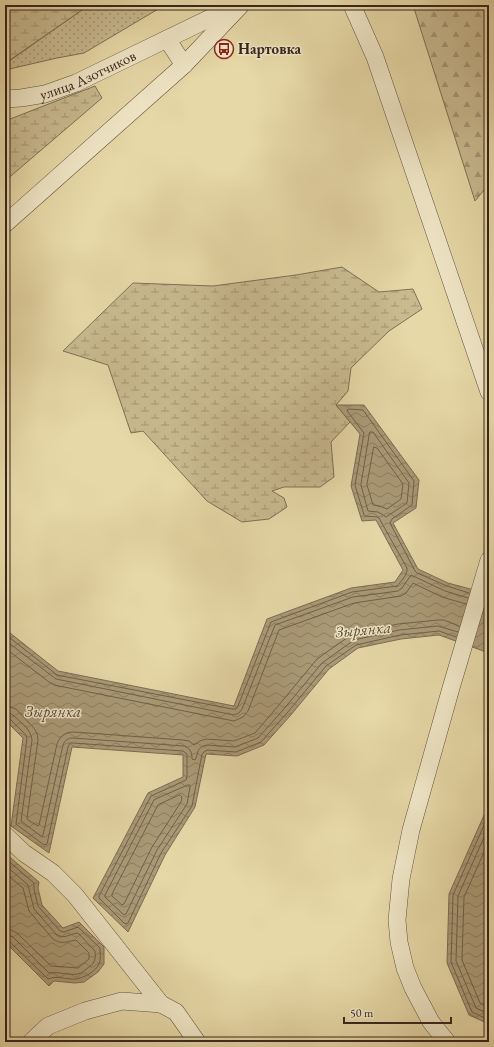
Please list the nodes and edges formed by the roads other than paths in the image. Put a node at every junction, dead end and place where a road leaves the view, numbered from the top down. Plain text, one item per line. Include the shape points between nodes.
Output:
1 (237, 5) edge
2 (241, 5) edge
3 (352, 5) edge
4 (167, 39) junction
5 (184, 64) junction
6 (5, 99) edge
7 (5, 224) edge
8 (489, 392) edge
9 (489, 561) edge
10 (5, 835) edge
11 (161, 1004) junction
12 (31, 1042) edge
13 (197, 1042) edge
14 (447, 1042) edge

1 - 4 street, улица Азотчиков
2 - 5 street
3 - 8 street via 374,57
4 - 5 street
4 - 6 street, улица Азотчиков via 52,92
5 - 7 street
9 - 14 street via 411,830 401,879 397,920 405,968 413,988 432,1022
10 - 11 street via 75,895
11 - 12 street via 122,1001 85,1011 48,1026
11 - 13 street via 176,1012

